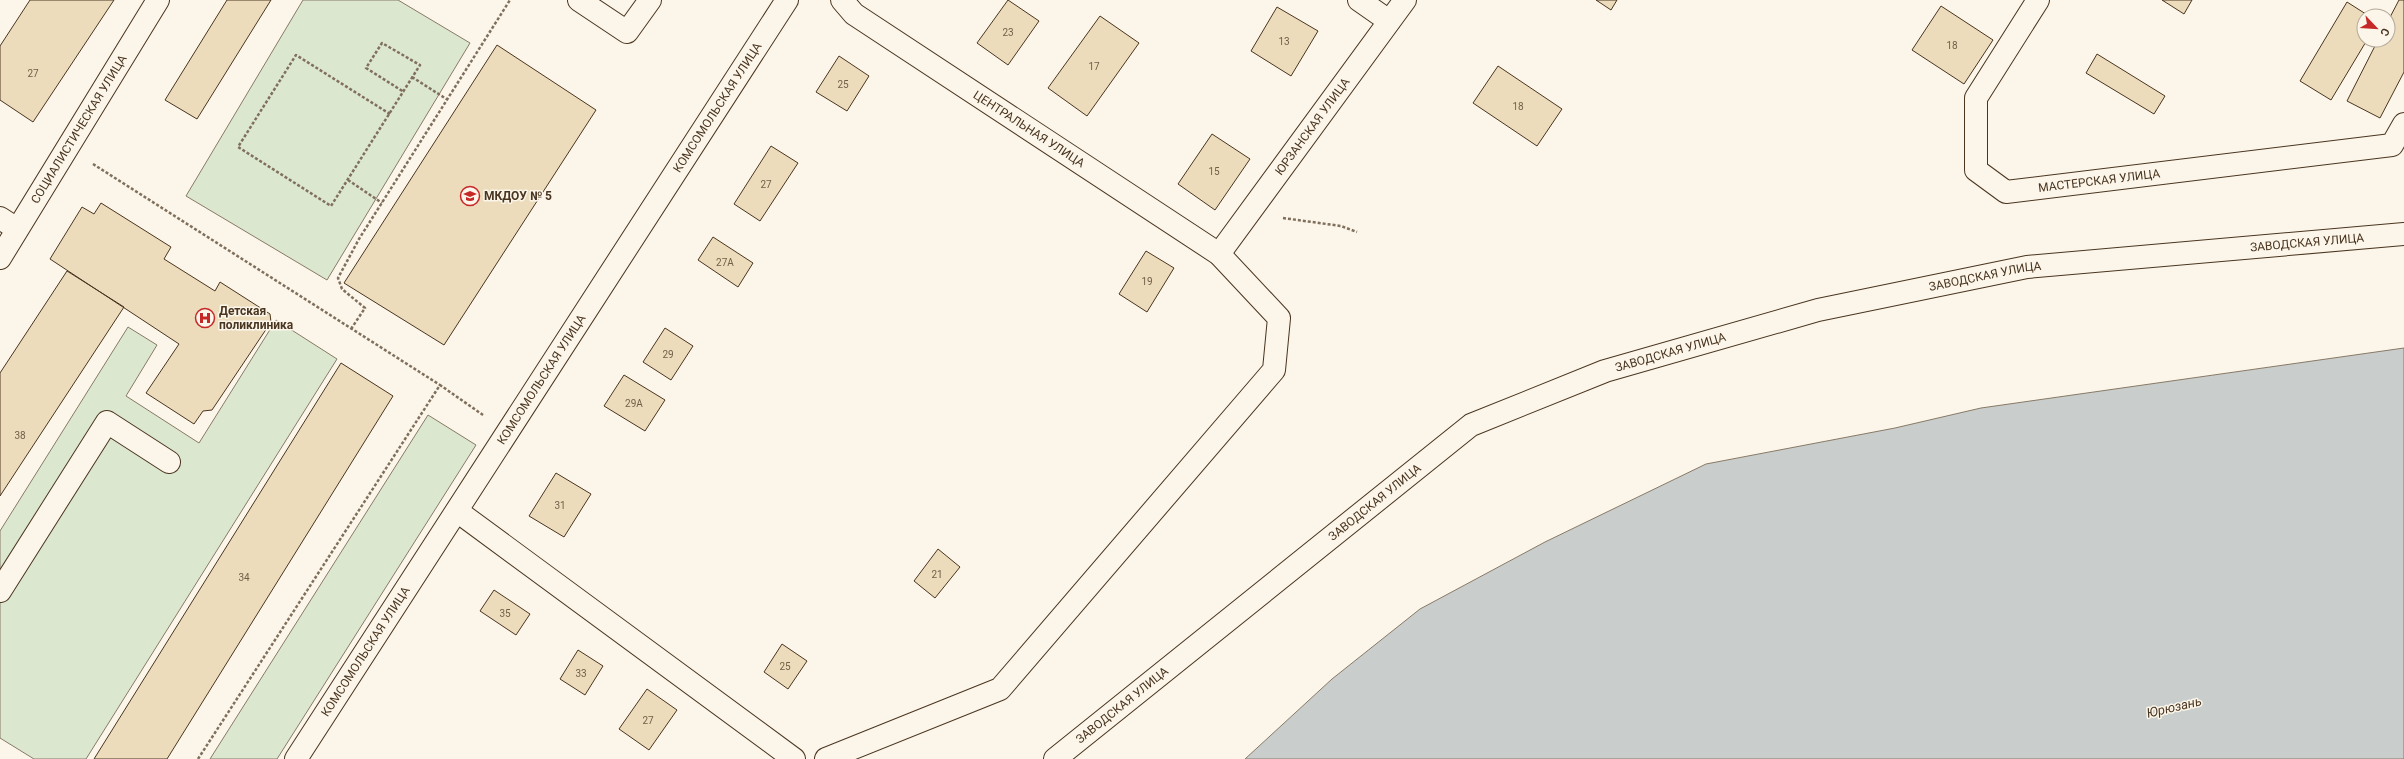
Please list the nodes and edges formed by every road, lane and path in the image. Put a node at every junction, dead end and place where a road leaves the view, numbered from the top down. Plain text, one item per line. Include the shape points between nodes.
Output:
1 (158, 0) edge
2 (510, 0) edge
3 (579, 0) edge
4 (650, 0) edge
5 (787, 0) edge
6 (842, 0) edge
7 (1359, 0) edge
8 (1405, 0) edge
9 (2034, 1) edge
10 (1389, 21) junction
11 (412, 78) junction
12 (404, 92) junction
13 (448, 100) junction
14 (390, 114) junction
15 (2404, 124) edge
16 (68, 148) junction
17 (348, 180) junction
18 (382, 202) junction
19 (1242, 222) junction
20 (9, 224) edge
21 (1357, 232) dead end
22 (2404, 234) edge
23 (1219, 254) junction
24 (0, 258) edge
25 (351, 329) junction
26 (440, 385) junction
27 (488, 418) dead end
28 (169, 462) dead end
29 (457, 511) junction
30 (0, 590) edge
31 (198, 759) edge
32 (296, 759) edge
33 (794, 759) edge
34 (826, 759) edge
35 (1055, 759) edge

1 - 16 street, СОЦИАЛИСТИЧЕСКАЯ УЛИЦА
2 - 13 path
3 - 4 street via 627,32
5 - 29 street, КОМСОМОЛЬСКАЯ УЛИЦА
6 - 23 street, ЦЕНТРАЛЬНАЯ УЛИЦА via 854,14
7 - 10 street
8 - 10 street, ЮРЗАНСКАЯ УЛИЦА
9 - 15 street, МАСТЕРСКАЯ УЛИЦА via 1976,98 1976,170 2006,192 2392,144
10 - 19 street, ЮРЗАНСКАЯ УЛИЦА
11 - 12 path
11 - 12 path via 420,65 382,43 366,68
11 - 13 path
12 - 14 path
13 - 18 path
14 - 17 path
14 - 17 path via 296,55 238,147 332,206
16 - 20 street, СОЦИАЛИСТИЧЕСКАЯ УЛИЦА
16 - 25 path
17 - 18 path
18 - 25 path via 338,278 342,289 365,308
19 - 21 path via 1276,217 1341,226
19 - 23 street, ЮРЗАНСКАЯ УЛИЦА
20 - 24 street, СОЦИАЛИСТИЧЕСКАЯ УЛИЦА
22 - 35 street, ЗАВОДСКАЯ УЛИЦА via 2027,267 1818,310 1605,371 1470,425
23 - 34 street, ЦЕНТРАЛЬНАЯ УЛИЦА via 1279,318 1274,370 1000,689
25 - 26 path
26 - 27 path
26 - 31 path
28 - 30 street via 107,422
29 - 32 street, КОМСОМОЛЬСКАЯ УЛИЦА
29 - 33 street

